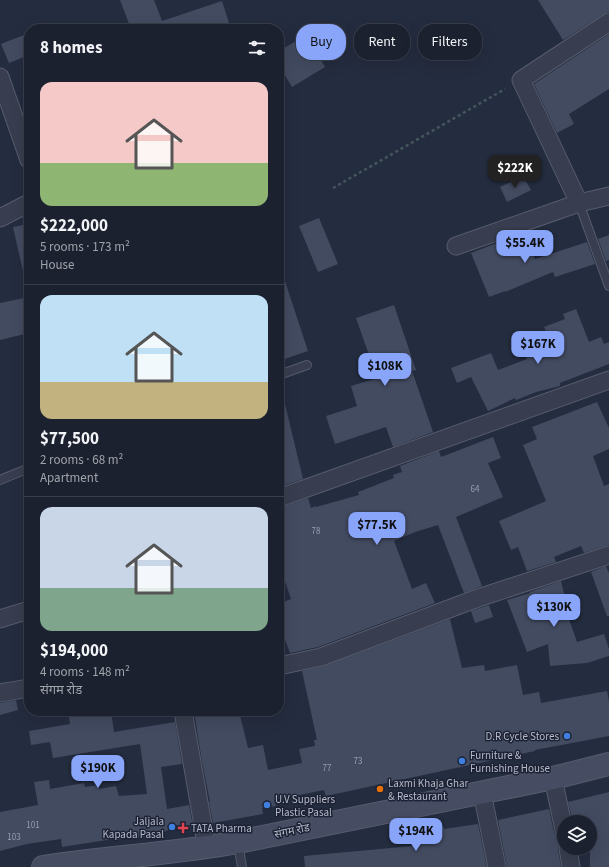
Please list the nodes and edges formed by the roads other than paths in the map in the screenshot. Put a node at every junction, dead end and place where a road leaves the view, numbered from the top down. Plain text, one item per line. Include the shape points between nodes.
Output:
1 (609, 22) edge
2 (0, 79) edge
3 (24, 146) edge
4 (609, 196) edge
5 (579, 203) junction
6 (24, 206) edge
7 (0, 218) edge
8 (456, 246) dead end
9 (609, 286) edge
10 (307, 365) dead end
11 (284, 373) edge
12 (609, 380) edge
13 (24, 470) edge
14 (0, 480) edge
15 (284, 496) edge
16 (609, 555) edge
17 (24, 611) edge
18 (0, 618) edge
19 (284, 665) edge
20 (24, 689) edge
21 (0, 693) edge
22 (184, 716) edge
23 (609, 764) edge
24 (554, 778) junction
25 (482, 792) junction
26 (561, 815) edge
27 (238, 842) junction
28 (207, 848) junction
29 (569, 855) edge
30 (74, 865) edge
31 (43, 867) edge
32 (242, 867) edge
33 (497, 867) edge
34 (571, 867) edge

1 - 5 street via 521,80
2 - 3 street
4 - 5 street
5 - 8 street
5 - 9 lane
6 - 7 street
10 - 11 lane
12 - 15 street
13 - 14 lane
16 - 19 street via 478,598 321,656
17 - 18 street
20 - 21 street
22 - 28 street
23 - 24 street, संगम रोड
24 - 25 street, संगम रोड
24 - 26 street
25 - 27 street, संगम रोड
25 - 33 street
27 - 28 street, संगम रोड
27 - 32 lane
28 - 30 street, संगम रोड
29 - 34 street
30 - 31 street, संगम रोड

